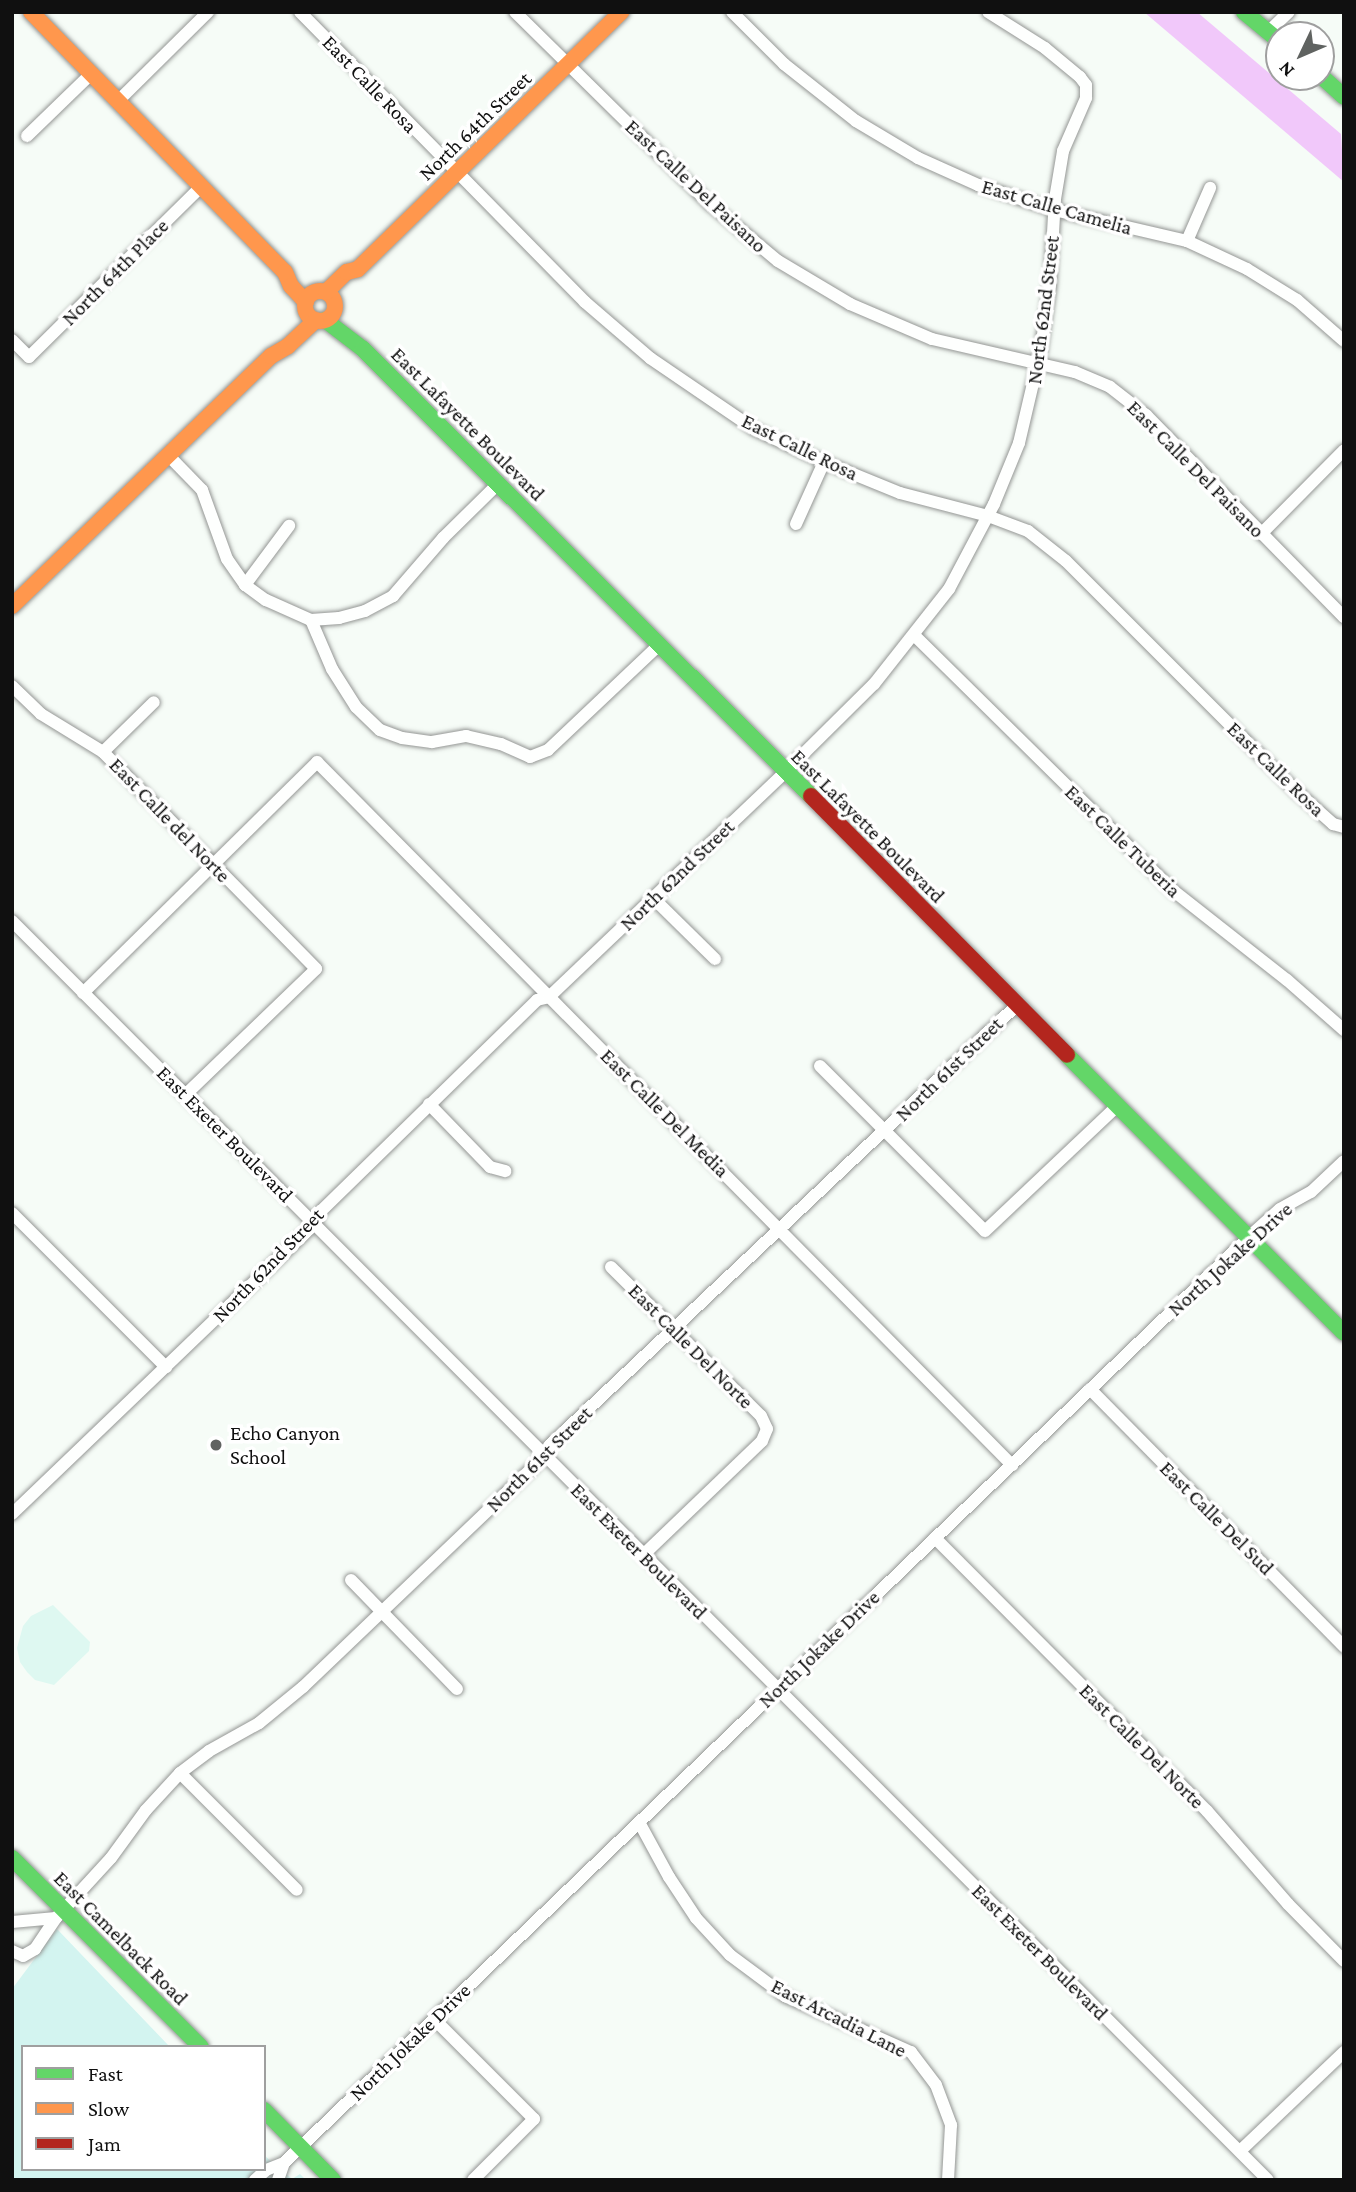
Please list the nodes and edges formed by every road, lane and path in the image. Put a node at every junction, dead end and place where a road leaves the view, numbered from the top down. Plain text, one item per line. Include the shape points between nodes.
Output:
1 (31, 12) edge
2 (208, 12) edge
3 (300, 12) edge
4 (515, 12) edge
5 (621, 12) edge
6 (732, 12) edge
7 (989, 12) edge
8 (1244, 12) edge
9 (1265, 30) edge
10 (567, 65) junction
11 (91, 74) junction
12 (118, 101) junction
13 (27, 136) dead end
14 (457, 173) junction
15 (202, 186) junction
16 (1210, 188) dead end
17 (1054, 210) junction
18 (1186, 241) junction
19 (321, 306) junction
20 (12, 340) edge
21 (1344, 341) edge
22 (1038, 365) junction
23 (1344, 450) edge
24 (168, 455) junction
25 (824, 462) junction
26 (499, 483) junction
27 (988, 516) junction
28 (796, 524) dead end
29 (289, 526) dead end
30 (1261, 534) junction
31 (245, 585) junction
32 (12, 606) edge
33 (1344, 617) edge
34 (311, 620) junction
35 (915, 636) junction
36 (659, 645) junction
37 (12, 686) edge
38 (154, 702) dead end
39 (103, 752) junction
40 (785, 772) junction
41 (1338, 825) edge
42 (213, 865) junction
43 (653, 898) junction
44 (12, 920) edge
45 (715, 959) dead end
46 (83, 993) junction
47 (549, 997) junction
48 (1016, 1006) junction
49 (1344, 1030) edge
50 (820, 1066) dead end
51 (186, 1094) junction
52 (429, 1104) junction
53 (1117, 1106) junction
54 (885, 1131) junction
55 (1344, 1161) edge
56 (505, 1171) dead end
57 (12, 1213) edge
58 (314, 1224) junction
59 (780, 1229) junction
60 (1250, 1236) junction
61 (611, 1267) dead end
62 (673, 1328) junction
63 (1344, 1333) edge
64 (166, 1367) junction
65 (1090, 1389) junction
66 (545, 1456) junction
67 (1012, 1465) junction
68 (15, 1505) edge
69 (935, 1538) junction
70 (643, 1555) junction
71 (351, 1580) dead end
72 (383, 1613) junction
73 (1344, 1647) edge
74 (778, 1688) junction
75 (457, 1689) dead end
76 (180, 1773) junction
77 (639, 1822) junction
78 (12, 1858) edge
79 (297, 1890) dead end
80 (60, 1914) junction
81 (13, 1923) edge
82 (12, 1951) edge
83 (1344, 1961) edge
84 (435, 2020) junction
85 (199, 2045) edge
86 (1344, 2052) edge
87 (266, 2112) edge
88 (301, 2147) junction
89 (1240, 2151) junction
90 (284, 2163) junction
91 (266, 2170) edge
92 (278, 2180) edge
93 (333, 2180) edge
94 (473, 2180) edge
95 (948, 2180) edge
96 (1268, 2180) edge

1 - 11 street, East Lafayette Boulevard
2 - 12 street
3 - 14 street, East Calle Rosa
4 - 10 street, East Calle Del Paisano
5 - 10 street, North 64th Street
6 - 17 street, East Calle Camelia via 784,64 856,121 918,158 978,185
7 - 17 street, North 62nd Street via 1045,48 1086,85 1086,98 1063,150
8 - 9 street
10 - 14 street, North 64th Street
10 - 22 street, East Calle Del Paisano via 711,205 778,261 850,304 932,339
11 - 12 street, East Lafayette Boulevard
11 - 13 street
12 - 15 street, East Lafayette Boulevard
14 - 19 street, North 64th Street via 358,269 347,272
14 - 25 street, East Calle Rosa via 585,302 649,358 754,429
15 - 19 street, East Lafayette Boulevard via 285,272 291,286
15 - 20 street, North 64th Place via 29,357
16 - 18 street
17 - 18 street, East Calle Camelia
17 - 22 street, North 62nd Street via 1050,285
18 - 21 street, East Calle Camelia via 1247,269 1287,294
19 - 24 street, North 64th Street via 288,346 271,356
19 - 26 street, East Lafayette Boulevard
22 - 27 street, North 62nd Street via 1019,443
22 - 30 street, East Calle Del Paisano via 1075,372 1110,387 1146,415
23 - 30 street
24 - 31 street via 202,490 227,559
24 - 32 street, North 64th Street
25 - 27 street, East Calle Rosa via 900,493
25 - 28 street
26 - 34 street via 443,538 394,596 365,611
26 - 36 street, East Lafayette Boulevard
27 - 35 street, North 62nd Street via 949,589
27 - 41 street, East Calle Rosa via 1028,531 1066,561 1296,792
29 - 31 street
30 - 33 street, East Calle Del Paisano
31 - 34 street
34 - 36 street via 332,669 356,707 380,730 432,741 466,736 530,757 548,750
35 - 40 street, North 62nd Street via 874,684
35 - 49 street, East Calle Tuberia via 1175,892
36 - 40 street, East Lafayette Boulevard
37 - 39 street, East Calle del Norte via 41,714
38 - 39 street
39 - 42 street, East Calle del Norte
40 - 43 street, North 62nd Street
40 - 48 street, East Lafayette Boulevard
42 - 46 street
42 - 47 street, East Calle Del Media via 317,762
42 - 51 street, East Calle del Norte via 316,969
43 - 45 street
43 - 47 street, North 62nd Street
44 - 46 street, East Exeter Boulevard
46 - 51 street, East Exeter Boulevard
47 - 52 street, North 62nd Street via 537,1000
47 - 59 street, East Calle Del Media
48 - 53 street, East Lafayette Boulevard
48 - 54 street, North 61st Street
50 - 54 street
51 - 58 street, East Exeter Boulevard
52 - 56 street via 490,1167
52 - 58 street, North 62nd Street via 321,1211
53 - 54 street via 985,1231
53 - 60 street, East Lafayette Boulevard
54 - 59 street, North 61st Street
55 - 60 street, North Jokake Drive via 1311,1192 1280,1209
57 - 64 street
58 - 64 street, North 62nd Street
58 - 66 street, East Exeter Boulevard
59 - 62 street, North 61st Street
59 - 67 street, East Calle Del Media
60 - 63 street, East Lafayette Boulevard
60 - 65 street, North Jokake Drive
61 - 62 street, East Calle Del Norte
62 - 66 street, North 61st Street via 550,1445
62 - 70 street, East Calle Del Norte via 761,1416 767,1429 762,1441
64 - 68 street, North 62nd Street
65 - 67 street, North Jokake Drive
65 - 73 street, East Calle Del Sud
66 - 70 street, East Exeter Boulevard
66 - 72 street, North 61st Street
67 - 69 street, North Jokake Drive
69 - 74 street, North Jokake Drive
69 - 83 street, East Calle Del Norte via 1215,1818
70 - 74 street, East Exeter Boulevard
71 - 72 street
72 - 75 street
72 - 76 street, North 61st Street via 284,1704
74 - 77 street, North Jokake Drive
74 - 89 street, East Exeter Boulevard
76 - 79 street
76 - 80 street, North 61st Street
77 - 84 street, North Jokake Drive
77 - 95 street, East Arcadia Lane via 696,1918 730,1955 785,1996 911,2052 936,2085 951,2125
78 - 80 street, East Camelback Road
80 - 81 street
80 - 82 street, North 61st Street via 35,1949 23,1956
80 - 85 street, East Camelback Road
84 - 88 street, North Jokake Drive
84 - 94 street via 534,2119
86 - 89 street
87 - 88 street
88 - 90 street, North Jokake Drive
88 - 93 street
89 - 96 street, East Exeter Boulevard
90 - 91 street
90 - 92 street

